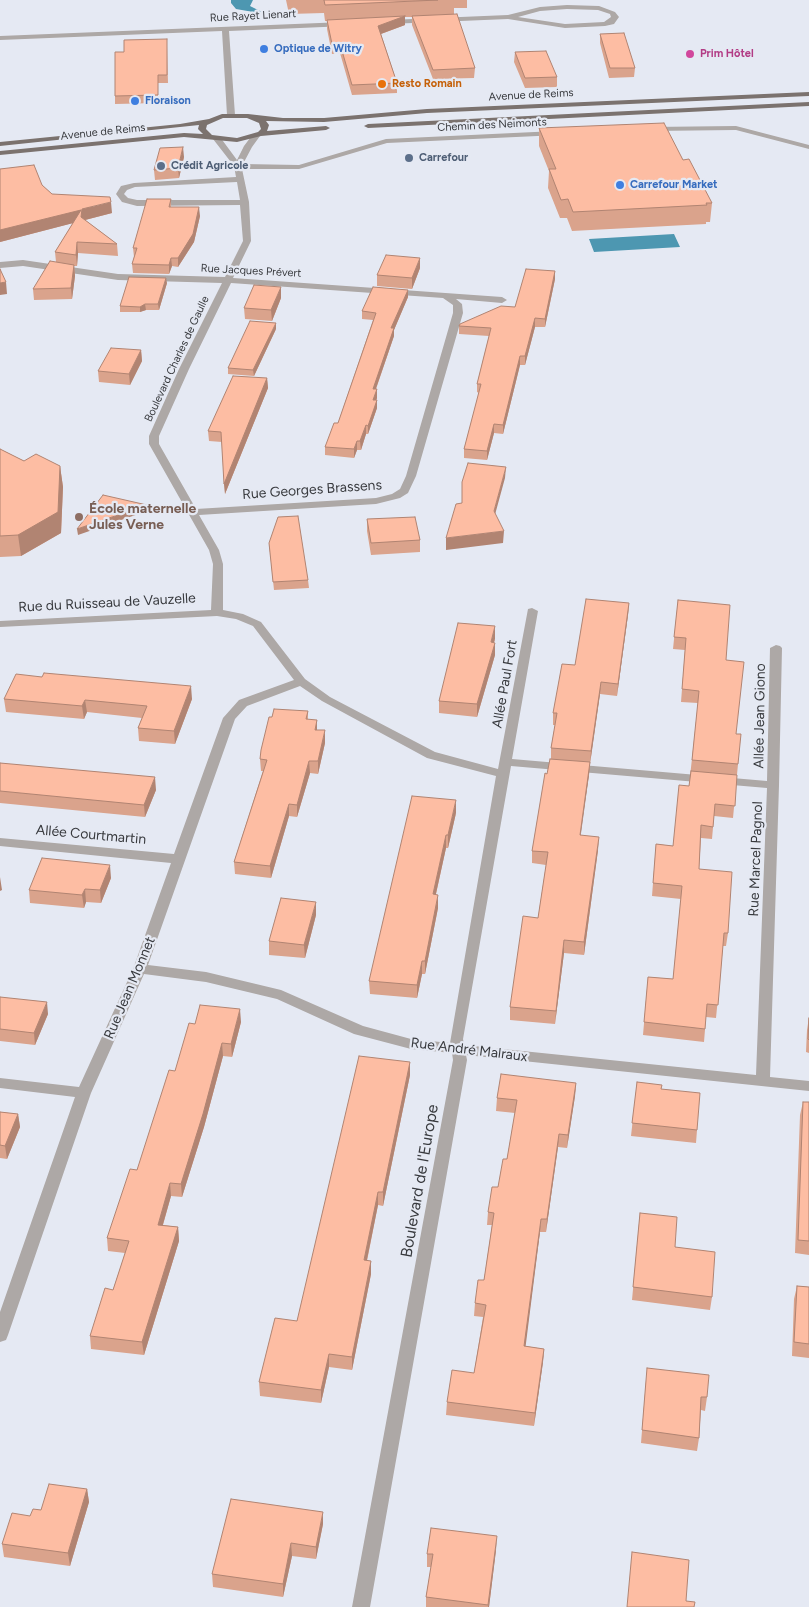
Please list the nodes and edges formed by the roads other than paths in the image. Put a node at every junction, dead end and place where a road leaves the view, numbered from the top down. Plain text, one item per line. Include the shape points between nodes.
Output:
1 (508, 17) junction
2 (385, 22) edge
3 (355, 23) edge
4 (225, 29) junction
5 (0, 38) edge
6 (809, 94) edge
7 (809, 104) edge
8 (231, 115) junction
9 (255, 118) junction
10 (208, 121) junction
11 (646, 129) edge
12 (569, 133) edge
13 (259, 135) junction
14 (213, 137) junction
15 (0, 144) edge
16 (809, 147) edge
17 (0, 153) edge
18 (238, 166) junction
19 (240, 180) junction
20 (245, 202) junction
21 (0, 264) edge
22 (228, 280) junction
23 (448, 297) junction
24 (502, 300) dead end
25 (193, 512) junction
26 (532, 611) dead end
27 (217, 613) junction
28 (0, 624) edge
29 (776, 648) dead end
30 (300, 681) junction
31 (505, 768) junction
32 (773, 785) junction
33 (0, 842) edge
34 (178, 859) junction
35 (140, 969) junction
36 (458, 1050) junction
37 (763, 1081) junction
38 (0, 1083) edge
39 (809, 1086) edge
40 (84, 1093) junction
41 (0, 1335) edge
42 (361, 1607) edge

1 - 1 street via 565,26 605,24 615,16 598,8 567,7 540,9
1 - 2 street
3 - 4 street, Rue Rayet Lienart
4 - 5 street, Rue Rayet Lienart
4 - 8 street
6 - 9 main road, Avenue de Reims via 427,111 324,120
7 - 13 main road, Avenue de Reims via 294,129
8 - 9 main road, Avenue de Reims
8 - 10 main road, Avenue de Reims
9 - 13 main road via 265,125 265,130
10 - 14 main road via 202,128
10 - 15 main road, Avenue de Reims
11 - 16 street via 736,128
12 - 18 street, Chemin des Neimonts via 386,141 299,167
13 - 14 main road, Avenue de Reims via 237,140
13 - 18 street via 248,146
14 - 17 main road, Avenue de Reims via 184,135
14 - 18 street, Boulevard Charles de Gaulle
18 - 19 street, Boulevard Charles de Gaulle
19 - 20 street, Boulevard Charles de Gaulle
19 - 20 street via 134,185 124,188 120,194 125,200 137,203
20 - 22 street, Boulevard Charles de Gaulle via 247,241
21 - 22 street, Rue Jacques Prévert via 23,263 127,277
22 - 23 street, Rue Jacques Prévert
22 - 25 street, Boulevard Charles de Gaulle via 154,436 157,452
23 - 24 street, Rue Jacques Prévert
23 - 25 street, Rue Georges Brassens via 457,304 458,313 404,491 376,501
25 - 27 street, Boulevard Charles de Gaulle via 211,543 218,564
26 - 31 street, Allée Paul Fort
27 - 28 street, Rue du Ruisseau de Vauzelle
27 - 30 street via 239,616 256,624
29 - 32 street, Allée Jean Giono
30 - 31 street via 326,699 431,755 474,768
30 - 34 street, Rue Jean Monnet via 252,698 234,710
31 - 32 street, Rue Marcel Pagnol
31 - 36 street, Boulevard de l'Europe via 456,1039
32 - 37 street, Rue Marcel Pagnol
33 - 34 street, Allée Courtmartin
34 - 35 street, Rue Jean Monnet
35 - 36 street, Rue André Malraux via 206,977 257,988 377,1036
35 - 40 street, Rue Jean Monnet
36 - 37 street, Rue André Malraux
36 - 42 street, Boulevard de l'Europe via 460,1060
37 - 39 street, Rue André Malraux
38 - 40 street
40 - 41 street, Rue Jean Monnet

